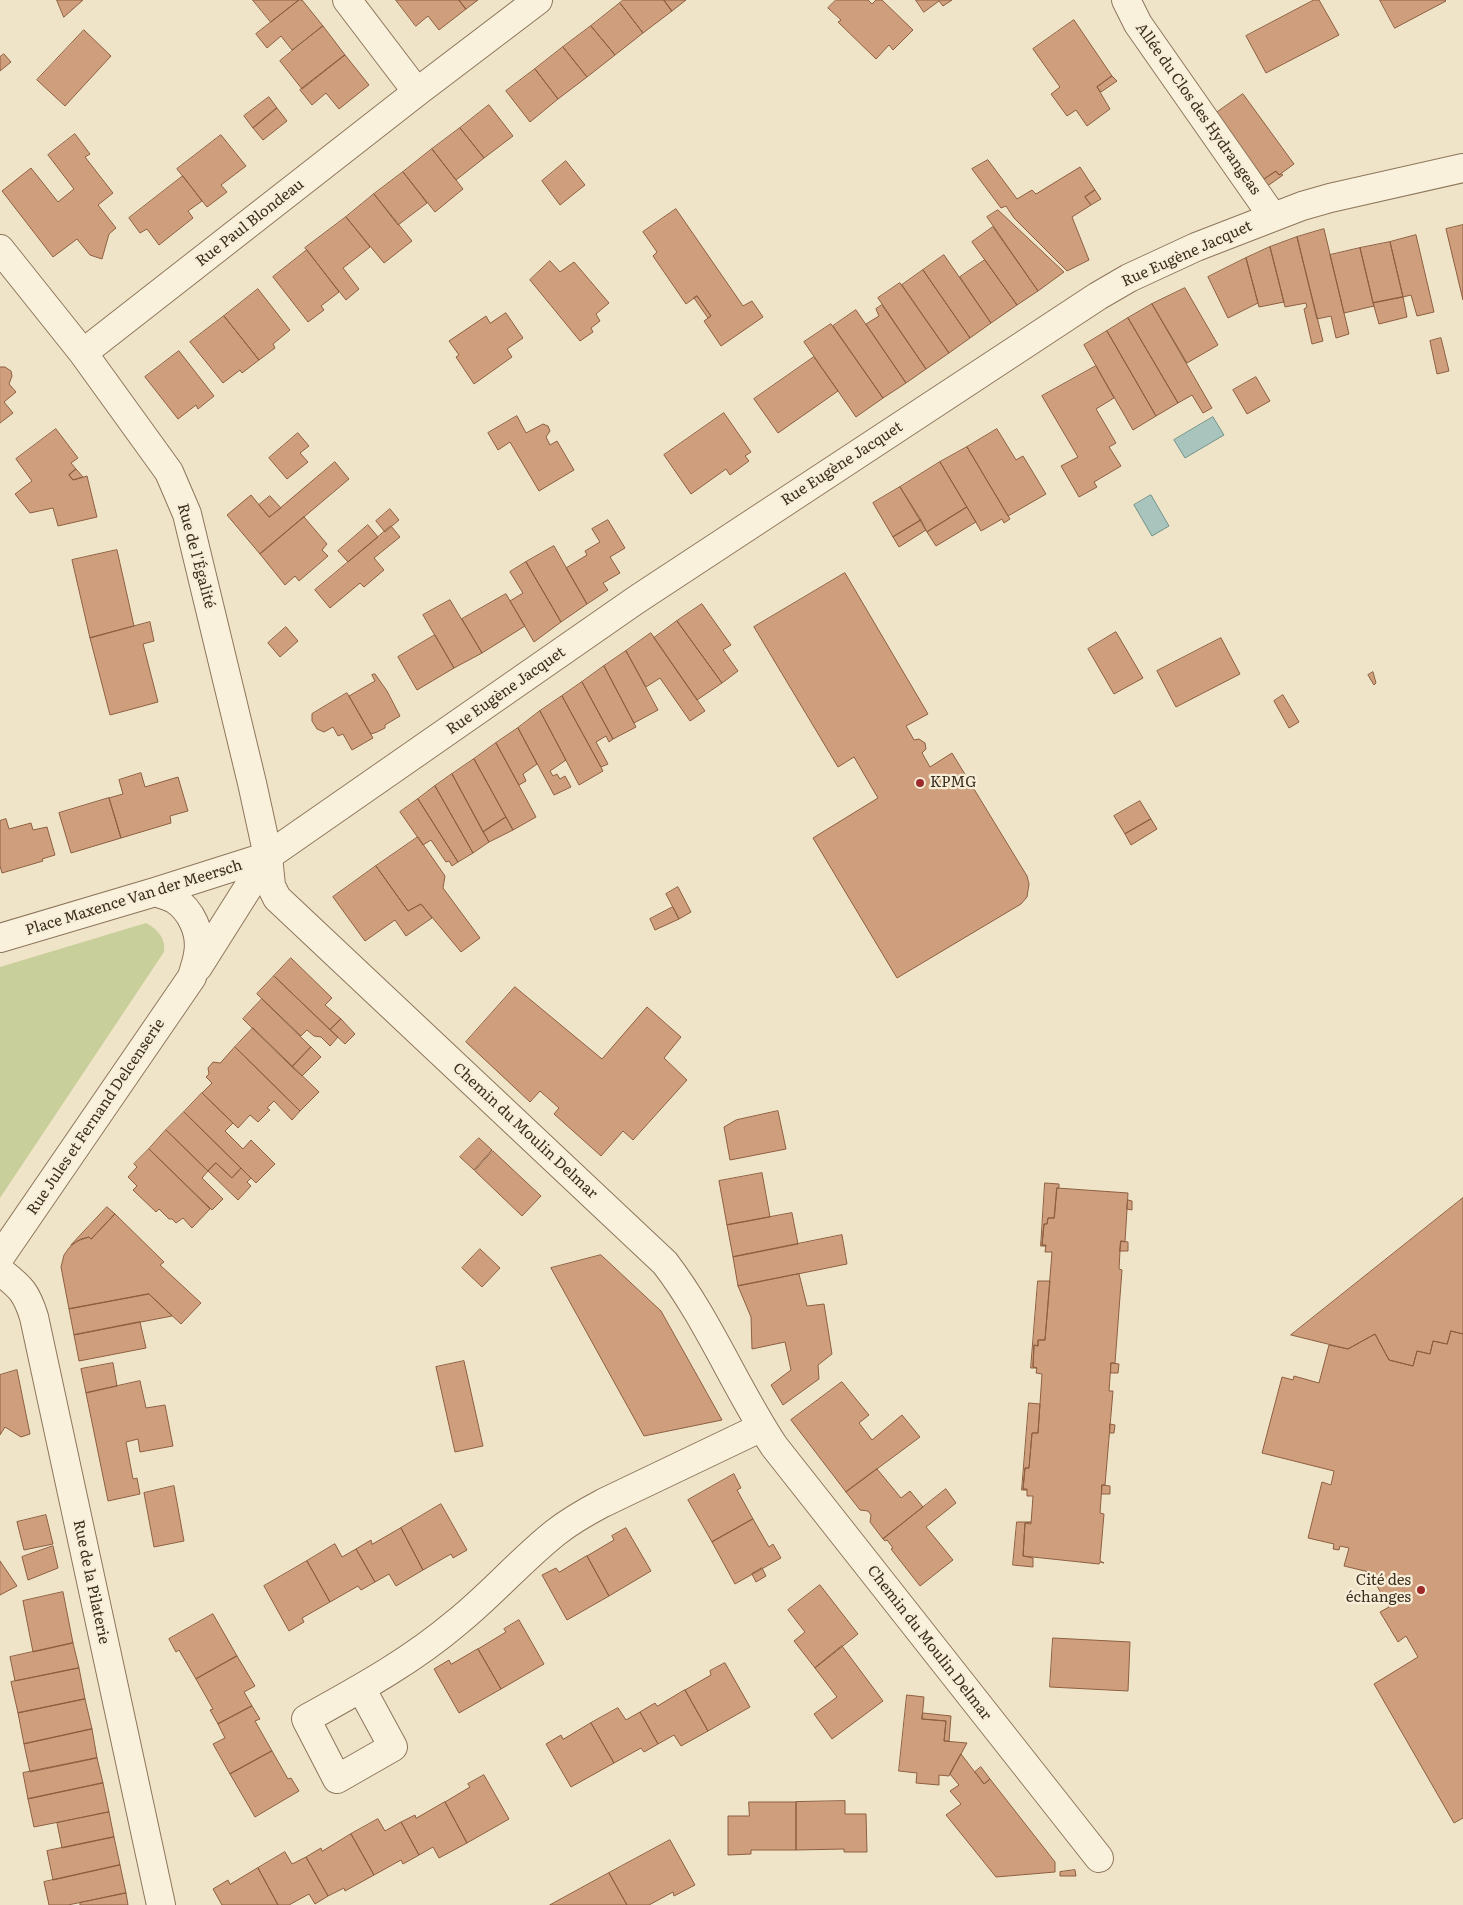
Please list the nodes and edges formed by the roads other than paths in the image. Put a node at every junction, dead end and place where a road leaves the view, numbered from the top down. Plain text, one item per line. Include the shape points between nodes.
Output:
1 (346, 0) edge
2 (538, 0) edge
3 (1126, 0) edge
4 (417, 92) junction
5 (1463, 168) edge
6 (1273, 217) junction
7 (0, 249) edge
8 (83, 353) junction
9 (268, 856) junction
10 (155, 892) junction
11 (0, 938) edge
12 (192, 977) junction
13 (0, 1257) edge
14 (0, 1271) edge
15 (762, 1427) junction
16 (361, 1688) dead end
17 (1099, 1858) dead end
18 (161, 1905) edge

1 - 4 street
2 - 4 street, Rue Paul Blondeau
3 - 6 street, Allée du Clos des Hydrangeas via 1138,24
4 - 8 street, Rue Paul Blondeau
5 - 6 street, Rue Eugène Jacquet via 1330,198
6 - 9 street, Rue Eugène Jacquet via 1157,264 1098,296 636,600
7 - 8 street, Rue de l'Égalité
8 - 9 street, Rue de l'Égalité via 169,472 187,514
9 - 10 street, Place Maxence Van der Meersch
9 - 12 street, Rue Jules et Fernand Delcenserie
9 - 15 street, Chemin du Moulin Delmar via 271,886 277,898 666,1263
10 - 11 street, Place Maxence Van der Meersch
10 - 12 street, Rue Jules et Fernand Delcenserie via 183,906 194,923 198,954
12 - 13 street, Rue Jules et Fernand Delcenserie
14 - 18 street, Rue de la Pilaterie via 22,1289 34,1317
15 - 16 street via 578,1516 536,1548 452,1627 385,1676
15 - 17 street, Chemin du Moulin Delmar

